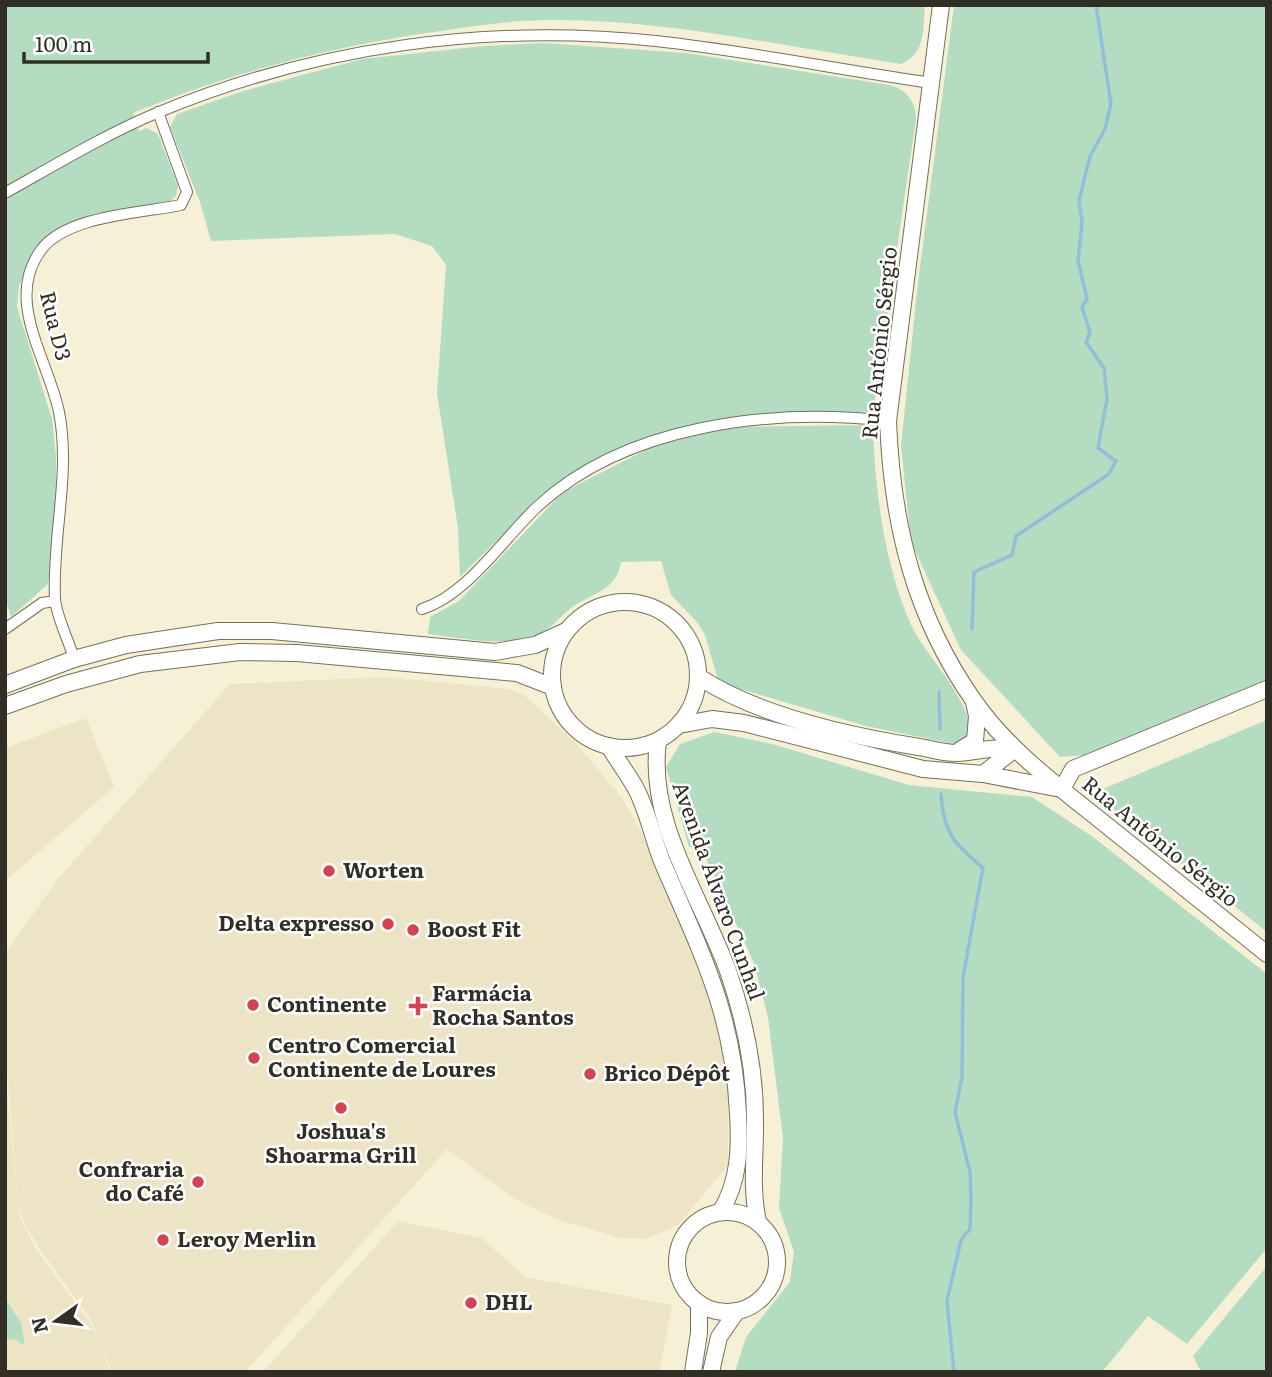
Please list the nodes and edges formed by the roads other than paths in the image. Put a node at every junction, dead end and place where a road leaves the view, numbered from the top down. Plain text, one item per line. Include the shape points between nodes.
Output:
1 (941, 5) edge
2 (932, 83) junction
3 (159, 112) junction
4 (5, 193) edge
5 (888, 421) junction
6 (55, 601) junction
7 (422, 609) dead end
8 (5, 629) edge
9 (566, 631) junction
10 (74, 659) junction
11 (699, 677) junction
12 (5, 685) edge
13 (553, 687) junction
14 (1267, 689) edge
15 (974, 702) junction
16 (5, 706) edge
17 (679, 725) junction
18 (658, 741) junction
19 (609, 746) junction
20 (1015, 749) junction
21 (956, 753) junction
22 (983, 774) junction
23 (1062, 789) junction
24 (1267, 954) edge
25 (721, 1211) junction
26 (758, 1222) junction
27 (699, 1303) junction
28 (737, 1311) junction
29 (693, 1372) edge
30 (710, 1372) edge

1 - 2 main road, Rua António Sérgio
2 - 3 street via 656,41 521,35 357,52 272,72
2 - 5 main road, Rua António Sérgio
3 - 4 street
3 - 6 street, Rua D3 via 187,192 181,205 107,218 56,237 42,249 25,284 61,434
5 - 7 street via 745,421 707,426 637,448 561,485 455,591
5 - 15 main road, Rua António Sérgio via 898,530 918,593
6 - 8 street via 42,604
6 - 10 street, Rua D3
9 - 10 main road via 536,645 495,652 272,631 218,631 150,640
9 - 11 main road via 608,603 641,603 665,612 683,629 695,652
9 - 13 main road via 552,667
10 - 12 main road
11 - 17 main road via 690,710
11 - 21 main road via 724,693 802,719 893,743
13 - 16 main road via 517,673 240,652 131,666
13 - 19 main road via 572,725
14 - 23 main road via 1073,769
15 - 20 main road, Rua António Sérgio
15 - 21 main road via 975,741
17 - 18 main road
17 - 22 main road via 712,719 744,723 923,769
18 - 19 main road via 633,750
18 - 26 main road, Avenida Álvaro Cunhal via 655,778 664,816 728,971 747,1039 755,1126 752,1194
19 - 25 main road, Avenida Álvaro Cunhal via 639,796 657,851 709,966 726,1022 737,1082 738,1156 733,1191
20 - 21 main road via 999,746
20 - 22 main road
20 - 23 main road, Rua António Sérgio
22 - 23 main road
23 - 24 main road, Rua António Sérgio
25 - 26 main road via 747,1215
25 - 27 main road via 688,1230 677,1254 682,1283
26 - 28 main road via 776,1249 778,1265 765,1295
27 - 28 main road via 710,1309
27 - 29 main road
28 - 30 main road via 719,1337

